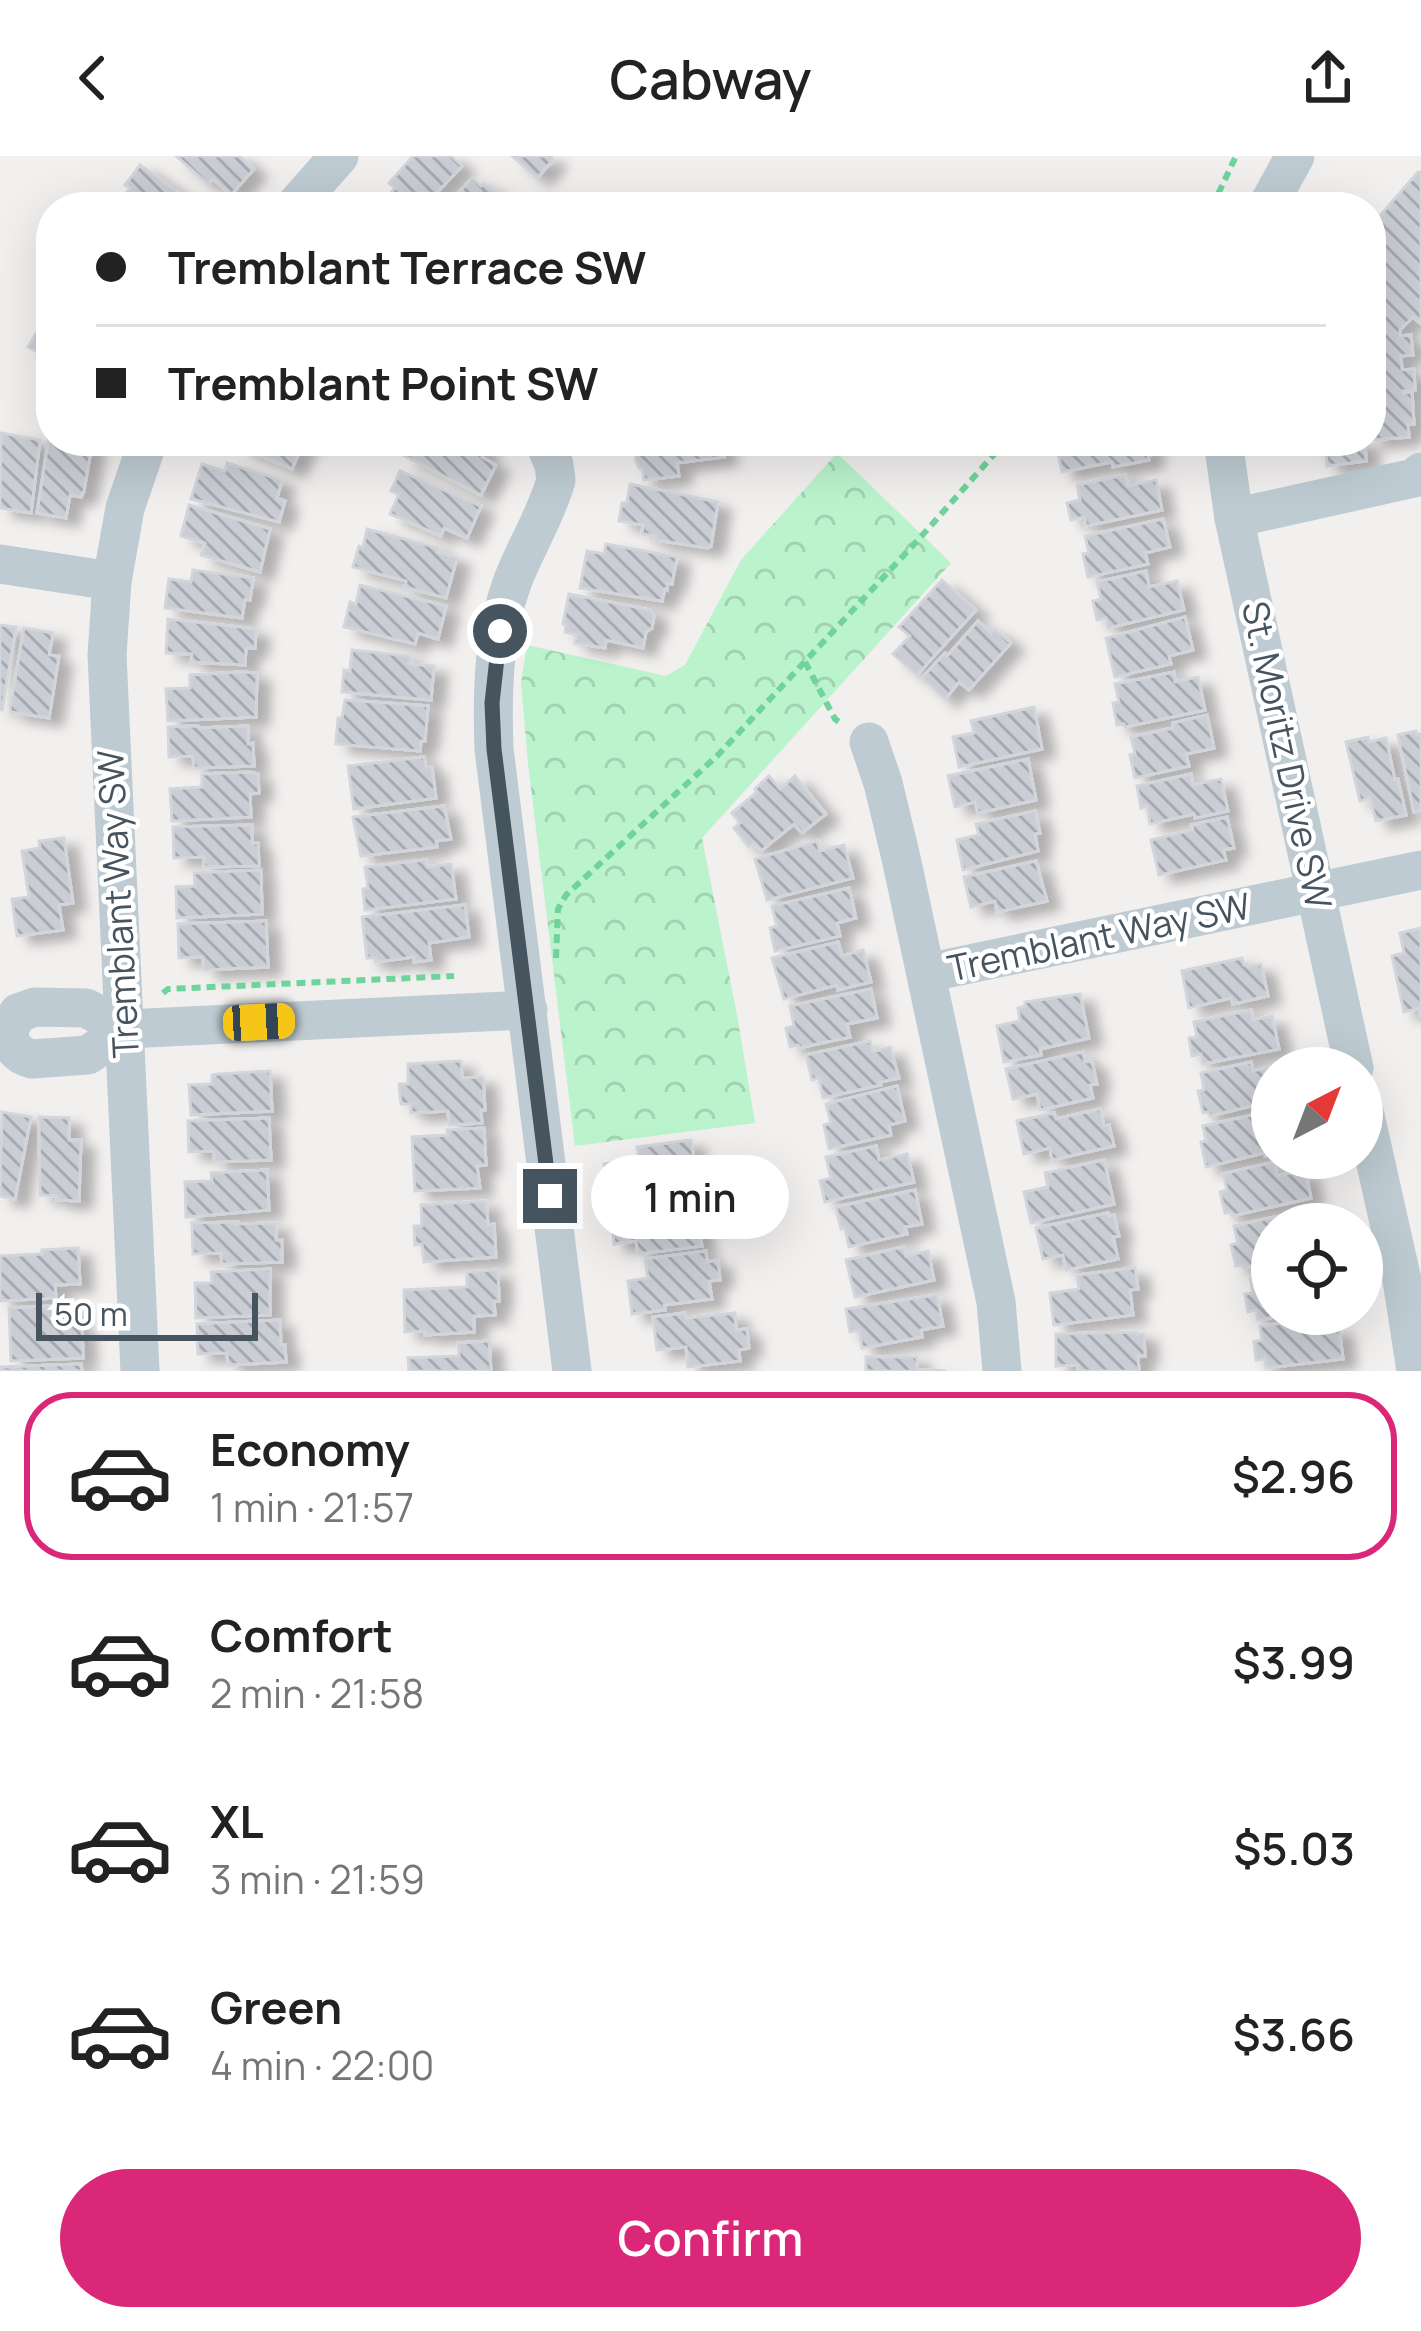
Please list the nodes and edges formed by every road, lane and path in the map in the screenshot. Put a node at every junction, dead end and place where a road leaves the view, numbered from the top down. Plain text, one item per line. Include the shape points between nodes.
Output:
1 (339, 156) edge
2 (1235, 156) edge
3 (1297, 158) edge
4 (307, 192) edge
5 (1219, 192) edge
6 (1273, 192) edge
7 (143, 456) edge
8 (550, 456) edge
9 (992, 456) edge
10 (1225, 456) edge
11 (1421, 472) edge
12 (1234, 518) junction
13 (0, 564) edge
14 (112, 581) junction
15 (805, 662) junction
16 (869, 742) joint
17 (1421, 870) edge
18 (1316, 892) junction
19 (926, 973) junction
20 (461, 976) dead end
21 (526, 994) junction
22 (124, 1029) junction
23 (1349, 1047) edge
24 (1383, 1176) edge
25 (1412, 1278) edge
26 (140, 1371) edge
27 (572, 1371) edge
28 (1002, 1371) edge
29 (1416, 1371) edge

1 - 4 street
2 - 5 path
3 - 6 street
7 - 14 street, Tremblant Way SW
8 - 21 street via 556,480 510,587 492,703
9 - 15 path
10 - 12 street, St. Moritz Drive SW
11 - 12 street
12 - 18 street, St. Moritz Drive SW
13 - 14 street
14 - 22 street, Tremblant Way SW via 106,655
15 - 16 path via 836,719
15 - 21 path via 566,895 554,965
16 - 19 street
17 - 18 street, Tremblant Way SW
18 - 19 street, Tremblant Way SW
18 - 23 street, St. Moritz Drive SW
19 - 28 street, Tremblant Way SW via 996,1301
20 - 22 path via 168,989
21 - 22 street
21 - 27 street
22 - 26 street, Tremblant Way SW
24 - 25 street
25 - 29 street

